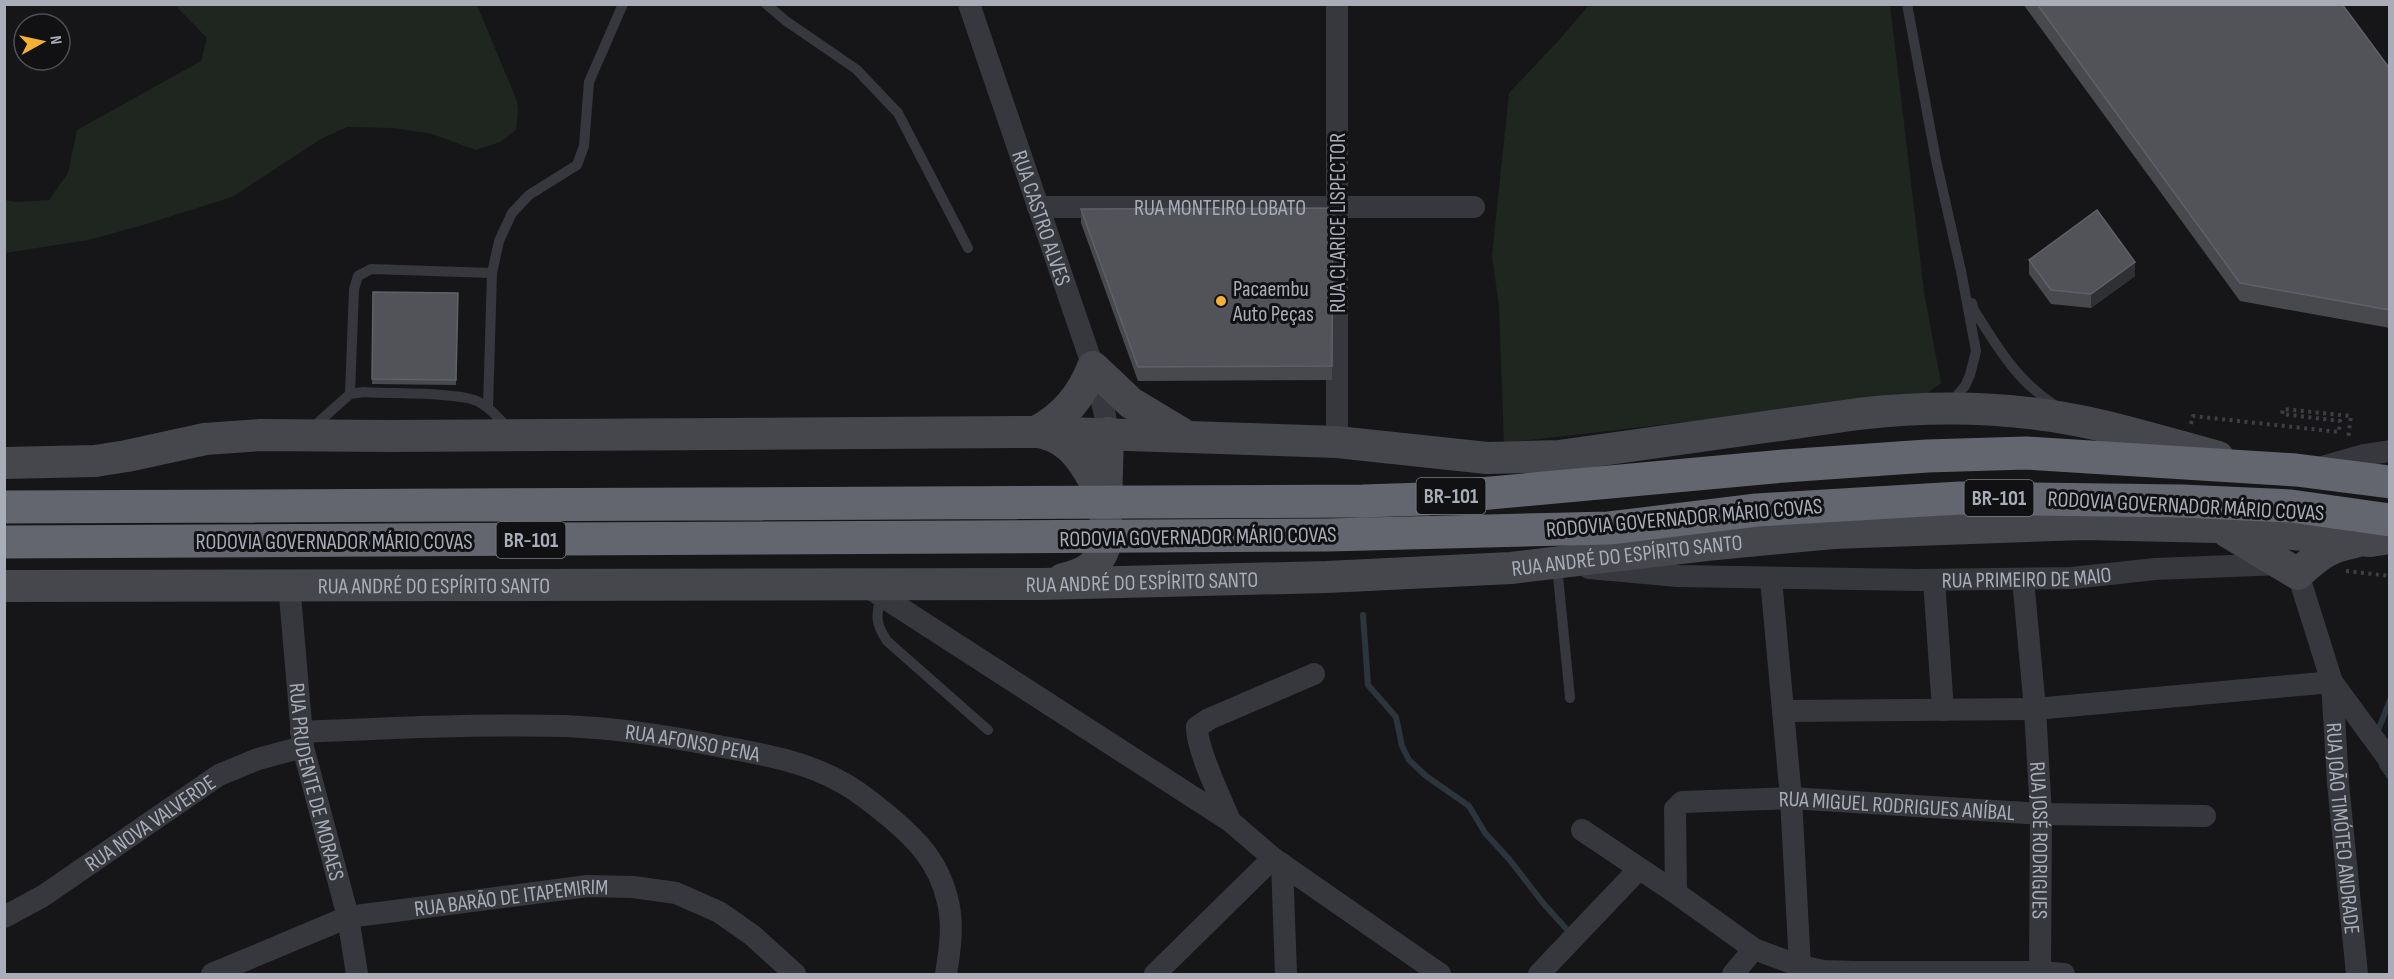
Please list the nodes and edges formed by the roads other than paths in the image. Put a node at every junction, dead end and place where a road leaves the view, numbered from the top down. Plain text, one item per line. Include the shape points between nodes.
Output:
1 (623, 4) edge
2 (766, 4) edge
3 (969, 4) edge
4 (1337, 4) edge
5 (1908, 4) edge
6 (1038, 207) junction
7 (1338, 207) junction
8 (1474, 207) dead end
9 (968, 248) dead end
10 (1961, 271) junction
11 (492, 273) junction
12 (1093, 367) junction
13 (350, 394) junction
14 (488, 407) junction
15 (1943, 409) junction
16 (2097, 424) junction
17 (1036, 432) junction
18 (1108, 433) junction
19 (304, 435) junction
20 (516, 435) junction
21 (1187, 436) junction
22 (1337, 442) junction
23 (2390, 451) edge
24 (4, 463) edge
25 (2257, 467) junction
26 (2308, 471) junction
27 (2390, 482) edge
28 (1111, 501) junction
29 (4, 507) edge
30 (2217, 526) junction
31 (2383, 533) edge
32 (4, 542) edge
33 (1551, 565) junction
34 (2290, 569) junction
35 (1771, 579) junction
36 (2023, 579) junction
37 (1934, 580) junction
38 (289, 584) junction
39 (1042, 584) junction
40 (4, 586) edge
41 (872, 589) junction
42 (1314, 674) dead end
43 (2332, 682) junction
44 (1570, 698) dead end
45 (2035, 709) junction
46 (1943, 710) junction
47 (1783, 711) junction
48 (988, 730) dead end
49 (302, 740) junction
50 (2390, 761) edge
51 (1791, 798) junction
52 (2042, 814) junction
53 (2205, 816) dead end
54 (1230, 820) junction
55 (1582, 830) dead end
56 (1277, 861) junction
57 (1639, 869) junction
58 (1676, 892) junction
59 (4, 917) edge
60 (348, 917) junction
61 (1286, 939) junction
62 (1754, 948) junction
63 (1800, 966) junction
64 (2040, 972) junction
65 (1854, 973) edge
66 (212, 975) edge
67 (357, 975) edge
68 (795, 975) edge
69 (946, 975) edge
70 (1155, 975) edge
71 (1286, 975) edge
72 (1298, 975) edge
73 (1440, 975) edge
74 (1539, 975) edge
75 (1733, 975) edge
76 (2064, 975) edge
77 (2357, 975) edge

1 - 11 lane via 589,82 584,146 577,165 529,195 512,213 499,241
2 - 9 lane via 856,69 898,113
3 - 6 street, RUA CASTRO ALVES
4 - 7 street, RUA CLARICE LISPECTOR
5 - 10 lane
6 - 7 street, RUA MONTEIRO LOBATO
6 - 12 street, RUA CASTRO ALVES
7 - 8 street, RUA MONTEIRO LOBATO
7 - 22 street, RUA CLARICE LISPECTOR
10 - 15 lane via 1976,351 1965,386
10 - 16 lane via 1974,310 2011,368 2059,408
11 - 13 lane via 371,269 358,276 354,289
11 - 14 lane
12 - 17 street via 1071,405
12 - 18 street, RUA CASTRO ALVES
12 - 21 street via 1131,403
13 - 14 lane via 455,397
13 - 19 lane
14 - 20 lane
15 - 16 street, RODOVIA GOVERNADOR MÁRIO COVAS via 2017,413
15 - 22 street, RODOVIA GOVERNADOR MÁRIO COVAS via 1874,412 1559,456 1459,456
16 - 25 street, RODOVIA GOVERNADOR MÁRIO COVAS
17 - 18 street, RODOVIA GOVERNADOR MÁRIO COVAS
17 - 20 street, RODOVIA GOVERNADOR MÁRIO COVAS
17 - 28 street via 1056,437 1072,448
18 - 21 street, RODOVIA GOVERNADOR MÁRIO COVAS
18 - 28 street
19 - 20 street, RODOVIA GOVERNADOR MÁRIO COVAS
19 - 24 street, RODOVIA GOVERNADOR MÁRIO COVAS via 205,439 95,461
21 - 22 street, RODOVIA GOVERNADOR MÁRIO COVAS
23 - 26 street
25 - 26 highway, RODOVIA GOVERNADOR MÁRIO COVAS / BR-101
25 - 28 highway, RODOVIA GOVERNADOR MÁRIO COVAS / BR-101 via 2026,453 1927,456 1425,499
26 - 27 highway, RODOVIA GOVERNADOR MÁRIO COVAS / BR-101
28 - 29 highway, RODOVIA GOVERNADOR MÁRIO COVAS / BR-101
28 - 39 street via 1105,546 1099,560 1078,575
30 - 31 street, RUA ANDRÉ DO ESPÍRITO SANTO
30 - 33 street, RUA ANDRÉ DO ESPÍRITO SANTO via 2084,524 1833,533 1706,544
30 - 34 street
31 - 32 highway, RODOVIA GOVERNADOR MÁRIO COVAS / BR-101 via 2291,506 1960,498 1757,510 1609,528 1328,535
31 - 34 street via 2336,545
33 - 35 street, RUA PRIMEIRO DE MAIO
33 - 39 street, RUA ANDRÉ DO ESPÍRITO SANTO via 1328,577
33 - 44 lane
34 - 36 street, RUA PRIMEIRO DE MAIO via 2155,569
34 - 43 street
35 - 37 street, RUA PRIMEIRO DE MAIO
35 - 47 street
36 - 37 street, RUA PRIMEIRO DE MAIO
36 - 45 street, RUA JOSÉ RODRIGUES
37 - 46 street
38 - 40 street, RUA ANDRÉ DO ESPÍRITO SANTO
38 - 41 street, RUA ANDRÉ DO ESPÍRITO SANTO
38 - 49 street, RUA PRUDENTE DE MORAES
39 - 41 street, RUA ANDRÉ DO ESPÍRITO SANTO
41 - 48 lane via 878,627 886,641
41 - 54 street
42 - 54 street via 1197,727
43 - 45 street
43 - 50 street
43 - 77 street, RUA JOÃO TIMÓTEO ANDRADE
45 - 46 street
45 - 52 street, RUA JOSÉ RODRIGUES
46 - 47 street
47 - 51 street
49 - 59 street, RUA NOVA VALVERDE via 219,775 43,896
49 - 60 street, RUA PRUDENTE DE MORAES
49 - 69 street, RUA AFONSO PENA via 438,726 566,726 704,743 775,756 818,771 844,783 916,838 935,866 948,899 951,941
51 - 52 street, RUA MIGUEL RODRIGUES ANÍBAL
51 - 58 street, RUA MIGUEL RODRIGUES ANÍBAL via 1678,804
51 - 63 street
52 - 53 street, RUA MIGUEL RODRIGUES ANÍBAL
52 - 64 street, RUA JOSÉ RODRIGUES
54 - 56 street
55 - 57 street
56 - 61 street
56 - 70 street
56 - 73 street
57 - 58 street
57 - 74 street
58 - 62 street
60 - 66 street, RUA BARÃO DE ITAPEMIRIM
60 - 67 street, RUA PRUDENTE DE MORAES
60 - 68 street, RUA BARÃO DE ITAPEMIRIM via 588,886 633,887 676,893 719,912 752,935
61 - 71 street
61 - 72 street
62 - 63 street
62 - 75 street
63 - 65 street
64 - 65 street
64 - 76 street

